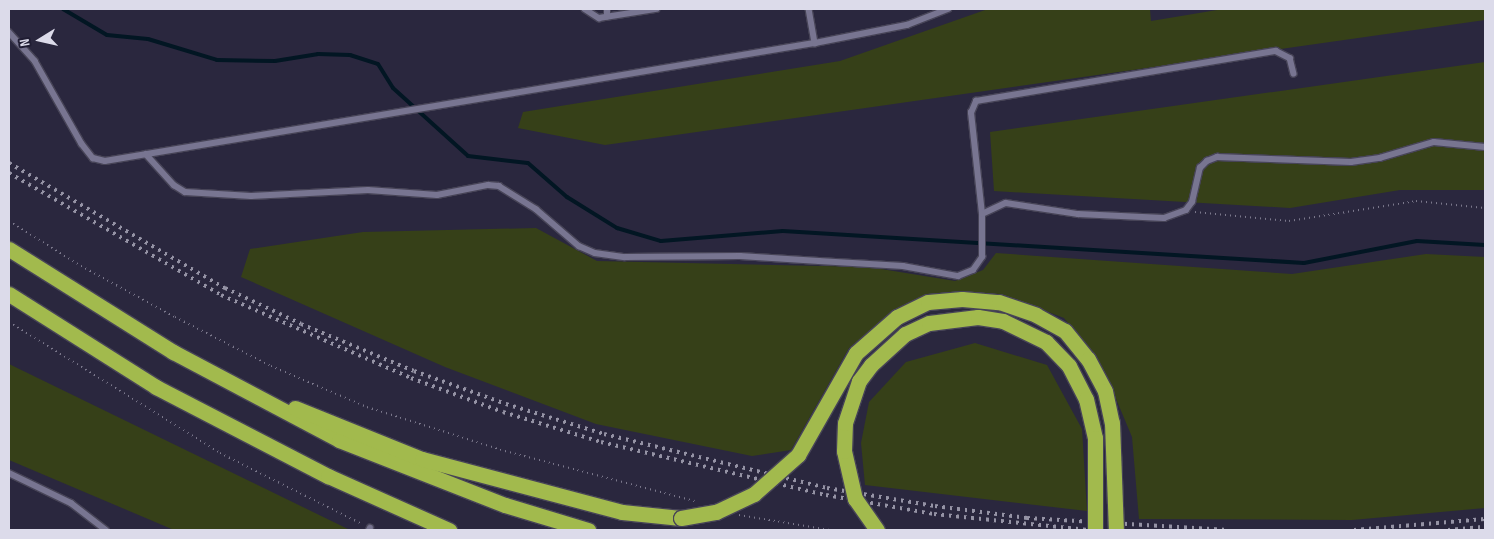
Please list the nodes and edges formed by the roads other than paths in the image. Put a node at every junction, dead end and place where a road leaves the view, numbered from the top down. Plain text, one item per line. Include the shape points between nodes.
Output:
1 (585, 9) edge
2 (607, 9) edge
3 (656, 9) edge
4 (809, 9) edge
5 (948, 9) edge
6 (632, 11) edge
7 (607, 17) junction
8 (9, 32) edge
9 (815, 43) junction
10 (1294, 74) dead end
11 (1485, 147) edge
12 (146, 154) junction
13 (982, 214) junction
14 (9, 249) edge
15 (9, 294) edge
16 (217, 377) junction
17 (9, 473) edge
18 (106, 530) edge
19 (449, 530) edge
20 (588, 530) edge
21 (877, 530) edge
22 (1095, 530) edge
23 (1116, 530) edge

1 - 7 lane via 594,16
2 - 7 lane
3 - 6 lane
4 - 9 lane
5 - 9 lane via 907,25
6 - 7 lane
8 - 12 lane via 35,62 93,158 105,161
9 - 12 lane
10 - 13 lane via 1290,58 1276,51 976,100 972,106 972,127
11 - 13 lane via 1434,142 1380,158 1351,162 1217,157 1200,168 1192,202 1177,216 1152,219 1078,214 1006,203
12 - 13 lane via 174,185 185,192 208,195 368,190 437,195 488,185 499,186 536,209 580,246 595,253 625,257 740,256 903,266 949,276 965,275 981,262
14 - 16 highway via 136,331
15 - 19 highway via 156,387 328,476
16 - 20 highway via 339,440 505,505
16 - 23 highway, bridge via 422,459 622,512 681,518 716,512 754,494 798,455 856,352 897,317 928,302 962,299 999,302 1065,331 1088,359 1105,391 1112,423
17 - 18 lane via 72,502
21 - 22 highway, bridge via 855,499 844,452 845,423 859,381 871,365 905,334 929,323 978,317 1003,321 1046,342 1069,366 1086,398 1095,438

